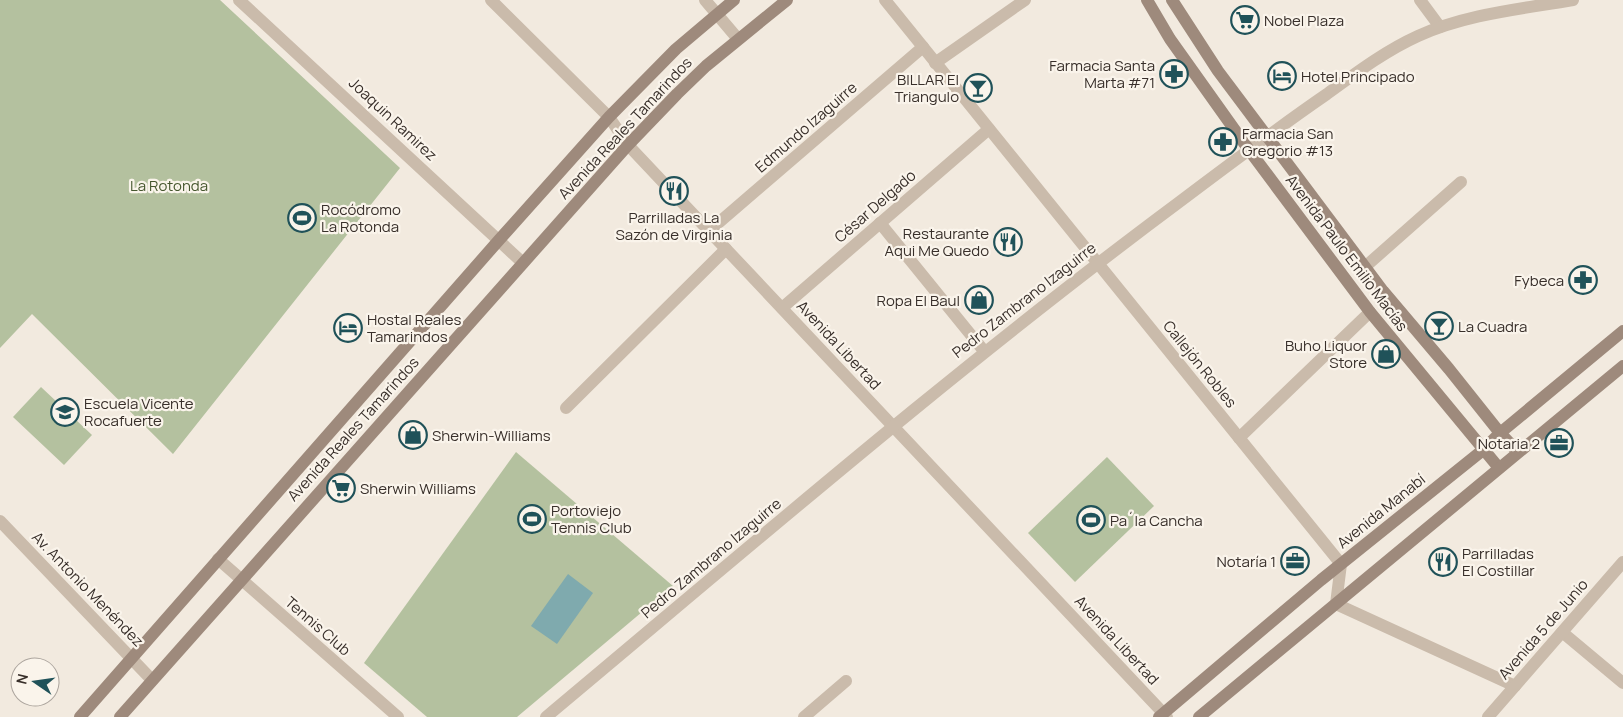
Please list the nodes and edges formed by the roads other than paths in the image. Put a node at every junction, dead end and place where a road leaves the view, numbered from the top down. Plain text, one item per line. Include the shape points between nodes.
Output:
1 (239, 0) edge
2 (491, 0) edge
3 (705, 0) edge
4 (734, 0) edge
5 (788, 0) edge
6 (885, 0) edge
7 (1025, 0) edge
8 (1147, 0) edge
9 (1172, 0) edge
10 (1420, 0) edge
11 (1573, 0) edge
12 (1515, 5) edge
13 (717, 14) junction
14 (1440, 27) junction
15 (738, 39) junction
16 (923, 47) junction
17 (935, 63) junction
18 (609, 117) junction
19 (989, 129) junction
20 (1266, 136) junction
21 (628, 145) junction
22 (1248, 150) junction
23 (1461, 182) dead end
24 (880, 223) junction
25 (710, 231) junction
26 (499, 240) junction
27 (726, 249) junction
28 (1097, 262) junction
29 (524, 263) junction
30 (1366, 266) junction
31 (782, 308) junction
32 (1370, 312) junction
33 (1623, 331) edge
34 (984, 351) junction
35 (1623, 366) edge
36 (566, 408) dead end
37 (893, 426) junction
38 (1500, 433) junction
39 (1239, 438) junction
40 (1483, 450) junction
41 (1518, 452) junction
42 (1499, 468) junction
43 (0, 521) edge
44 (218, 559) junction
45 (1623, 562) edge
46 (1341, 564) junction
47 (240, 580) junction
48 (1336, 604) junction
49 (1562, 632) junction
50 (132, 659) junction
51 (152, 680) junction
52 (846, 682) dead end
53 (1623, 683) edge
54 (1515, 686) junction
55 (1163, 716) edge
56 (80, 717) edge
57 (120, 717) edge
58 (398, 717) edge
59 (546, 717) edge
60 (804, 717) edge
61 (1199, 717) edge
62 (1488, 717) edge

1 - 26 street, Joaquin Ramirez
2 - 18 street, Avenida Libertad
3 - 13 street
4 - 13 main road, Avenida Reales Tamarindos
5 - 15 main road, Avenida Reales Tamarindos
6 - 16 street, Callejón Robles
7 - 17 street
8 - 22 main road, Avenida Paulo Emilio Macías via 1170,39
9 - 20 main road, Avenida Paulo Emilio Macías via 1218,71
10 - 14 street
11 - 12 street, Pedro Zambrano Izaguirre
12 - 14 street, Pedro Zambrano Izaguirre
13 - 15 street
13 - 18 main road, Avenida Reales Tamarindos via 676,49
14 - 20 street, Pedro Zambrano Izaguirre via 1369,64
15 - 21 main road, Avenida Reales Tamarindos via 677,94
16 - 17 street, Callejón Robles
16 - 25 street, Edmundo Izaguirre
17 - 19 street, Callejón Robles
18 - 21 street, Avenida Libertad
18 - 26 main road, Avenida Reales Tamarindos
19 - 24 street, César Delgado
19 - 28 street, Callejón Robles
20 - 22 street, Pedro Zambrano Izaguirre
20 - 30 main road, Avenida Paulo Emilio Macías
21 - 25 street, Avenida Libertad
21 - 29 main road, Avenida Reales Tamarindos
22 - 28 street, Pedro Zambrano Izaguirre
22 - 32 main road, Avenida Paulo Emilio Macías
23 - 30 street
24 - 31 street, César Delgado
24 - 34 street
25 - 27 street, Avenida Libertad
26 - 29 street, Joaquin Ramirez
26 - 44 main road, Avenida Reales Tamarindos
27 - 31 street, Avenida Libertad
27 - 36 street
28 - 34 street, Pedro Zambrano Izaguirre
28 - 39 street, Callejón Robles
29 - 47 main road, Avenida Reales Tamarindos
30 - 38 main road, Avenida Paulo Emilio Macías
31 - 37 street, Avenida Libertad
32 - 39 street
32 - 40 main road, Avenida Paulo Emilio Macías
33 - 38 main road, Avenida Manabí
34 - 37 street, Pedro Zambrano Izaguirre
35 - 41 main road
37 - 55 street, Avenida Libertad
37 - 59 street, Pedro Zambrano Izaguirre
38 - 40 main road, Avenida Manabí
38 - 41 main road, Avenida Paulo Emilio Macías
39 - 46 street, Callejón Robles
40 - 42 main road, Avenida Paulo Emilio Macías
40 - 46 main road, Avenida Manabí
41 - 42 main road
42 - 48 main road
43 - 50 street, Av. Antonio Menéndez
44 - 47 street, Tennis Club
44 - 50 main road, Avenida Reales Tamarindos
45 - 49 street, Avenida 5 de Junio
46 - 48 street
46 - 55 main road, Avenida Manabí
47 - 51 main road, Avenida Reales Tamarindos
47 - 58 street, Tennis Club
48 - 54 street
48 - 61 main road
49 - 53 street
49 - 54 street, Avenida 5 de Junio
50 - 51 street, Av. Antonio Menéndez
50 - 56 main road, Avenida Reales Tamarindos
51 - 57 main road, Avenida Reales Tamarindos
52 - 60 street
54 - 62 street, Avenida 5 de Junio

